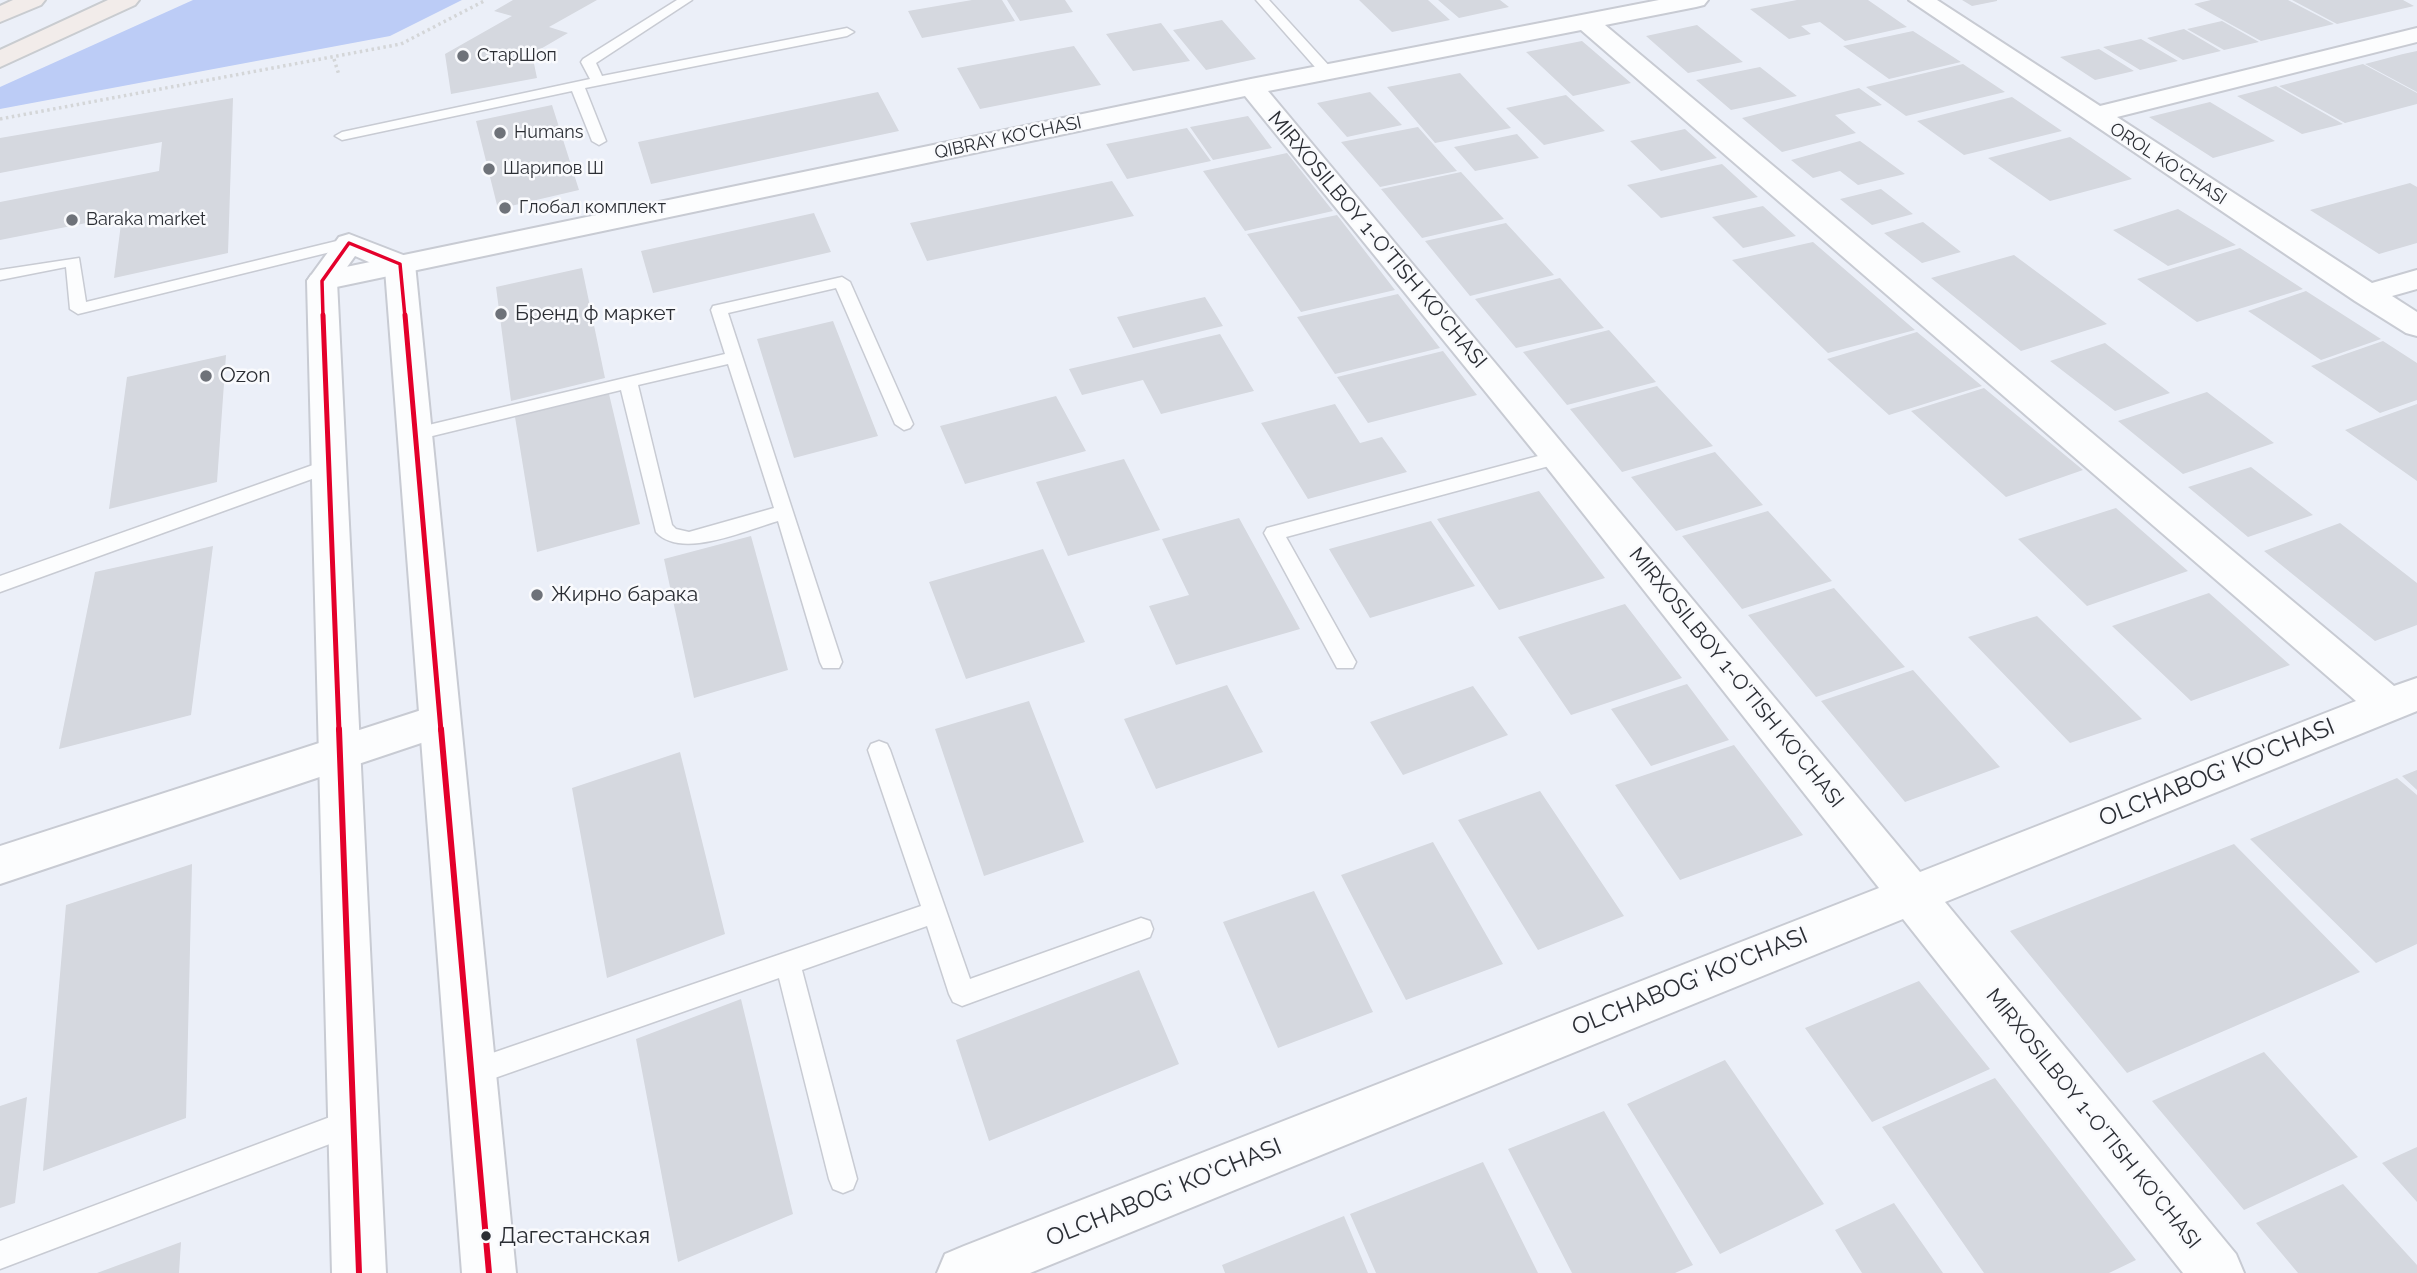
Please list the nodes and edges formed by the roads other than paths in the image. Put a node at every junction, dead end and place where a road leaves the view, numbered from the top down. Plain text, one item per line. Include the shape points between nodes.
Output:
1 (33, 0) edge
2 (686, 0) edge
3 (1262, 0) edge
4 (1696, 0) edge
5 (1921, 0) edge
6 (125, 1) edge
7 (0, 15) edge
8 (1585, 21) junction
9 (847, 32) dead end
10 (2417, 35) edge
11 (0, 59) edge
12 (1327, 72) junction
13 (598, 81) junction
14 (577, 85) junction
15 (1242, 89) junction
16 (2094, 115) junction
17 (341, 136) dead end
18 (599, 141) dead end
19 (349, 243) junction
20 (400, 264) junction
21 (0, 275) edge
22 (2417, 279) edge
23 (322, 281) junction
24 (2366, 294) junction
25 (2417, 326) edge
26 (735, 357) junction
27 (628, 382) junction
28 (904, 424) dead end
29 (416, 434) junction
30 (1557, 457) junction
31 (327, 466) junction
32 (785, 512) junction
33 (0, 584) edge
34 (831, 662) dead end
35 (1345, 662) dead end
36 (2403, 699) edge
37 (440, 720) junction
38 (879, 750) dead end
39 (341, 752) junction
40 (0, 864) edge
41 (1910, 894) junction
42 (935, 912) junction
43 (1140, 929) dead end
44 (788, 964) junction
45 (472, 1073) junction
46 (354, 1121) junction
47 (843, 1179) dead end
48 (0, 1255) edge
49 (359, 1273) edge
50 (489, 1273) edge
51 (964, 1273) edge
52 (2217, 1273) edge

1 - 7 main road
2 - 13 lane via 588,62
3 - 12 lane
4 - 8 street, QIBRAY KO'CHASI
5 - 16 street, OROL KO'CHASI
6 - 11 main road
8 - 12 street, QIBRAY KO'CHASI
8 - 36 street
9 - 13 lane
10 - 16 street
12 - 15 street, QIBRAY KO'CHASI
13 - 14 lane
14 - 17 lane
14 - 18 lane
15 - 20 street, QIBRAY KO'CHASI
15 - 30 street, MIRXOSILBOY 1-O'TISH KO'CHASI
16 - 24 street, OROL KO'CHASI
19 - 20 street
19 - 21 lane via 78,309 73,261
19 - 23 street
20 - 23 street, QIBRAY KO'CHASI
20 - 29 street
22 - 24 street
23 - 31 street
24 - 25 street, OROL KO'CHASI
26 - 27 lane
26 - 28 lane via 719,310 842,282
26 - 32 lane
27 - 29 lane
27 - 32 lane via 663,527 670,535 689,538
29 - 37 street
30 - 35 lane via 1274,533
30 - 41 street, MIRXOSILBOY 1-O'TISH KO'CHASI
31 - 33 lane
31 - 39 street
32 - 34 lane
36 - 41 street, OLCHABOG' KO'CHASI
37 - 39 street
37 - 45 street
38 - 42 lane
39 - 40 street
39 - 46 street
41 - 51 street, OLCHABOG' KO'CHASI
41 - 52 street, MIRXOSILBOY 1-O'TISH KO'CHASI
42 - 43 lane via 962,994
42 - 44 lane
44 - 45 lane
44 - 47 lane
45 - 50 street
46 - 48 lane
46 - 49 street

